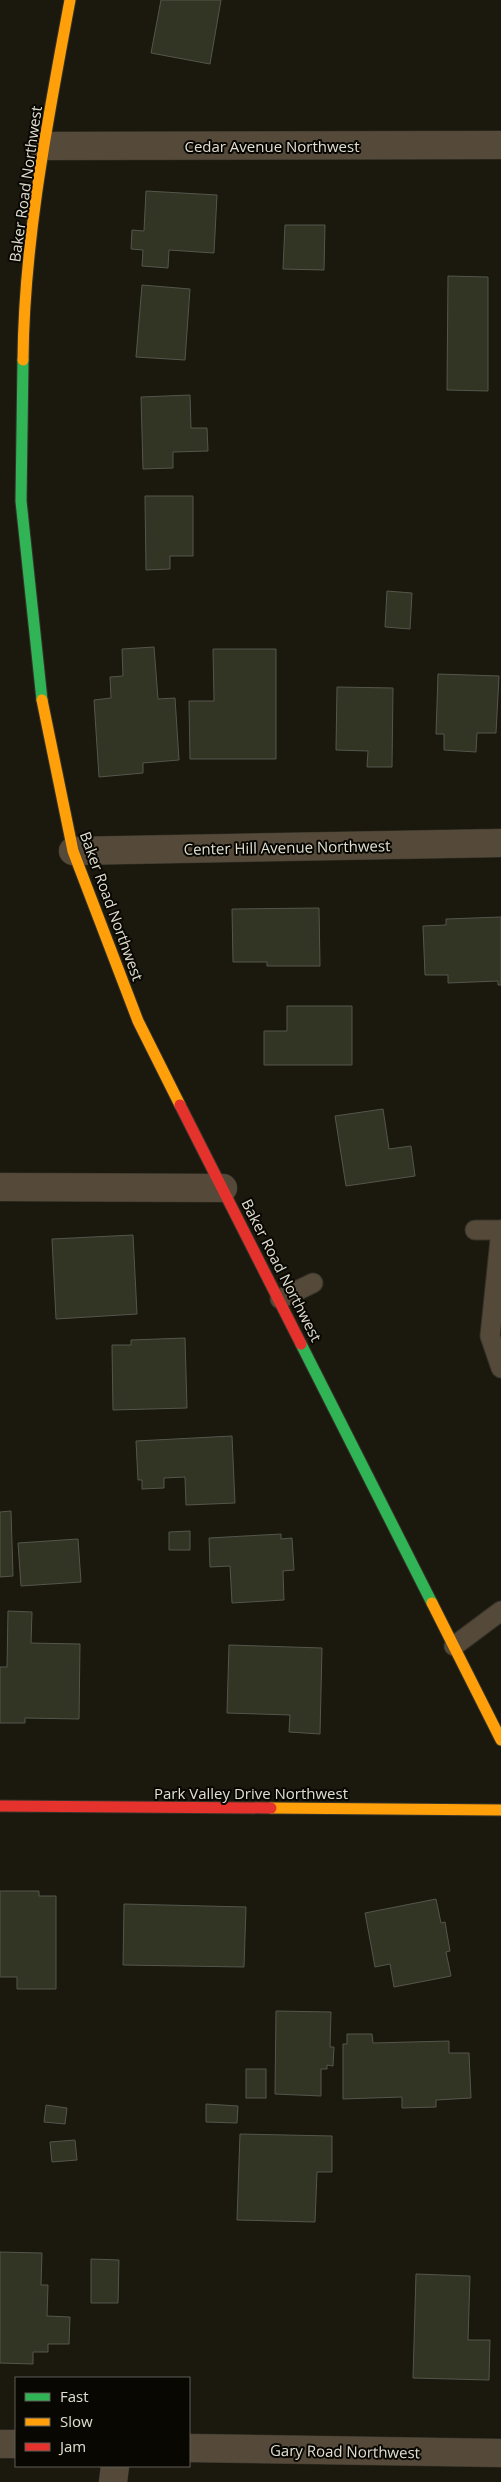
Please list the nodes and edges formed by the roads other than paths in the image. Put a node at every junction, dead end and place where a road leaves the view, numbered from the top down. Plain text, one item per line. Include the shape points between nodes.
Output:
1 (70, 0) edge
2 (501, 145) edge
3 (43, 146) junction
4 (501, 843) edge
5 (74, 851) junction
6 (0, 1187) edge
7 (223, 1188) junction
8 (475, 1230) dead end
9 (501, 1230) edge
10 (314, 1283) dead end
11 (280, 1299) junction
12 (501, 1368) edge
13 (501, 1611) edge
14 (454, 1646) junction
15 (501, 1740) edge
16 (0, 1806) edge
17 (501, 1810) edge
18 (0, 2444) edge
19 (15, 2444) edge
20 (190, 2448) edge
21 (501, 2454) edge
22 (115, 2467) edge
23 (114, 2482) edge

1 - 3 street, Baker Road Northwest
2 - 3 street, Cedar Avenue Northwest
3 - 5 street, Baker Road Northwest via 23,316 22,501 40,692
4 - 5 street, Center Hill Avenue Northwest
5 - 7 street, Baker Road Northwest via 138,1021
6 - 7 street
7 - 11 street, Baker Road Northwest
8 - 9 lane
9 - 12 lane via 490,1336
10 - 11 lane
11 - 14 street, Baker Road Northwest
13 - 14 lane
14 - 15 street, Baker Road Northwest
16 - 17 street, Park Valley Drive Northwest
18 - 19 street
20 - 21 street, Gary Road Northwest
22 - 23 street

